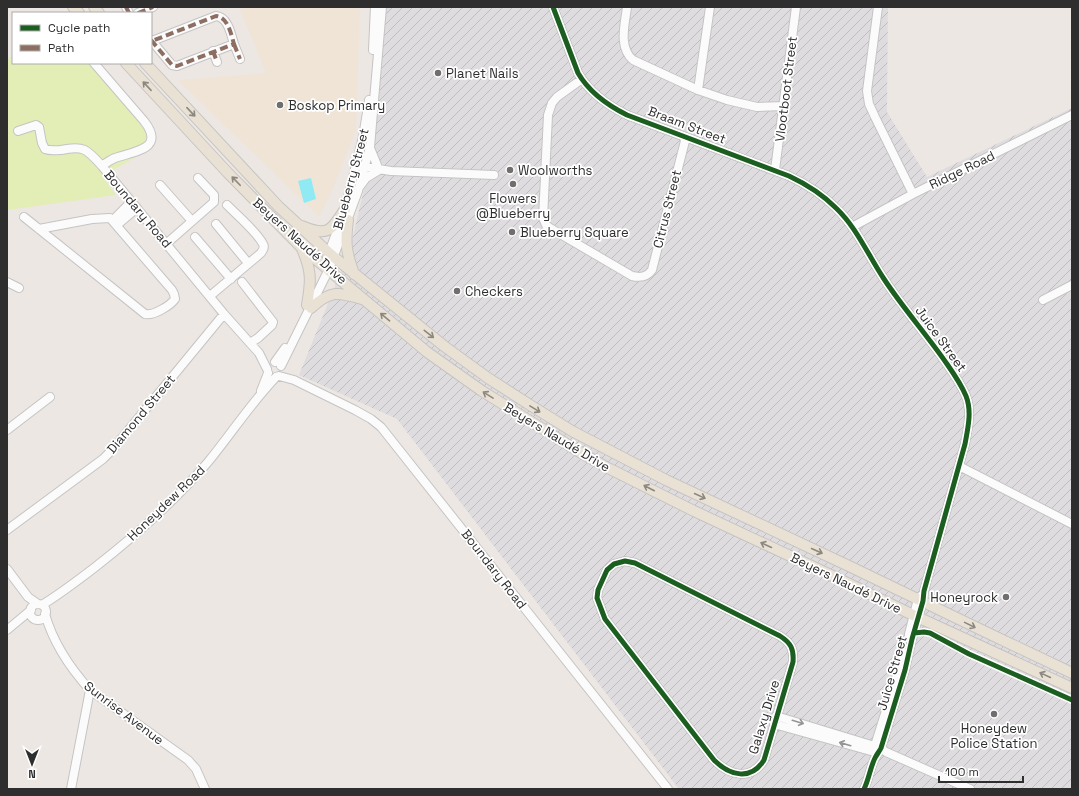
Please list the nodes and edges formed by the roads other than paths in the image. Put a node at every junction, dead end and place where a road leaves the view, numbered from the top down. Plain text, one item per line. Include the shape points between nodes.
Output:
1 (153, 7) edge
2 (375, 7) edge
3 (382, 7) edge
4 (553, 7) edge
5 (627, 7) edge
6 (710, 7) edge
7 (796, 7) edge
8 (878, 7) edge
9 (140, 12) edge
10 (152, 41) edge
11 (234, 44) junction
12 (214, 51) junction
13 (240, 59) dead end
14 (217, 62) dead end
15 (95, 64) edge
16 (127, 64) edge
17 (146, 64) edge
18 (582, 79) junction
19 (698, 90) junction
20 (784, 106) junction
21 (1072, 115) edge
22 (18, 131) dead end
23 (686, 137) junction
24 (370, 147) junction
25 (102, 166) junction
26 (360, 166) junction
27 (378, 170) junction
28 (775, 170) junction
29 (494, 175) dead end
30 (198, 178) dead end
31 (160, 185) dead end
32 (358, 191) junction
33 (913, 194) junction
34 (131, 202) junction
35 (227, 205) dead end
36 (137, 208) junction
37 (345, 209) junction
38 (24, 218) dead end
39 (348, 220) junction
40 (192, 221) junction
41 (115, 222) junction
42 (216, 224) dead end
43 (296, 224) junction
44 (852, 227) junction
45 (39, 229) junction
46 (195, 237) dead end
47 (166, 244) junction
48 (302, 247) junction
49 (331, 255) junction
50 (248, 263) junction
51 (326, 268) junction
52 (355, 275) junction
53 (231, 279) junction
54 (7, 282) edge
55 (242, 282) dead end
56 (1072, 285) edge
57 (18, 288) dead end
58 (210, 296) junction
59 (366, 300) junction
60 (1043, 300) dead end
61 (309, 306) junction
62 (224, 314) junction
63 (250, 343) junction
64 (274, 367) junction
65 (278, 376) junction
66 (294, 380) junction
67 (260, 393) junction
68 (50, 397) dead end
69 (7, 430) edge
70 (959, 466) junction
71 (1072, 524) edge
72 (7, 530) edge
73 (7, 569) edge
74 (922, 597) junction
75 (39, 609) junction
76 (916, 616) junction
77 (36, 619) junction
78 (15, 624) junction
79 (50, 629) junction
80 (7, 630) edge
81 (1072, 673) edge
82 (1072, 688) edge
83 (90, 690) junction
84 (775, 720) junction
85 (878, 751) junction
86 (71, 789) edge
87 (205, 789) edge
88 (668, 789) edge
89 (864, 789) edge
90 (970, 789) edge

1 - 9 street
2 - 26 street, Blueberry Street via 371,79
3 - 24 street, Blueberry Street
4 - 18 street, Braam Street
5 - 19 street via 624,39 628,55 641,64
6 - 19 street
7 - 20 street, Vlootboot Street
8 - 33 street via 868,97 875,117
10 - 11 street via 220,16 225,20
10 - 12 street via 174,66 181,66
11 - 12 street
11 - 13 street
12 - 14 street
15 - 25 street, Boundary Road via 144,121 151,134 150,143 146,148 113,159
48 -> 16 main road, Beyers Naudé Drive via 238,184
17 -> 43 main road, Beyers Naudé Drive
18 - 23 street, Braam Street via 598,97 617,110
18 - 23 street, Citrus Street via 552,103 548,115 544,222 632,276 644,277 652,270
19 - 20 street via 757,107
20 - 28 street, Vlootboot Street
21 - 33 street, Ridge Road
22 - 25 street via 36,125 39,127 45,149 82,149 91,153
23 - 28 street, Braam Street
24 - 26 street, Blueberry Street
24 - 27 street
25 - 34 street, Boundary Road
26 - 27 street
26 - 32 street, Blueberry Street
26 - 37 street, Blueberry Street
27 - 29 street
27 - 32 street via 366,178
28 - 44 street, Braam Street via 804,183 821,195
30 - 40 street via 214,195 215,200
31 - 40 street
32 - 39 street, Blueberry Street
33 - 44 street, Ridge Road
34 - 36 street, Boundary Road
34 - 41 street
35 - 50 street via 263,244 261,253
36 - 41 street
36 - 47 street, Boundary Road
37 - 43 main road via 334,226 322,232
37 - 49 street, Blueberry Street
38 - 45 street
39 - 49 street, Blueberry Street
39 - 52 main road via 346,251
40 - 47 street
41 - 45 street via 107,217
41 - 45 street via 172,290 175,296 171,304 147,315
42 - 50 street
43 - 49 main road, Beyers Naudé Drive
44 - 70 street, Juice Street via 884,279 958,380 966,396 969,427
46 - 53 street
47 - 58 street, Boundary Road
48 - 51 main road, Beyers Naudé Drive
48 - 61 main road via 310,270
49 - 51 street, Honeydew Road
49 - 52 main road, Beyers Naudé Drive
50 - 53 street
51 - 59 main road, Beyers Naudé Drive
51 - 61 street, Honeydew Road
52 -> 74 main road, Beyers Naudé Drive via 488,378 572,431 666,480
53 - 58 street
54 - 57 street
55 - 63 street via 273,322
56 - 60 street
58 - 62 street, Boundary Road
59 - 61 main road via 334,294
76 -> 59 main road, Beyers Naudé Drive via 694,511 578,451 470,383 427,352
61 - 64 street, Honeydew Road
62 - 63 street, Boundary Road
62 - 72 street, Diamond Street via 103,459
63 - 64 street, Boundary Road
64 - 65 street via 282,372
64 - 66 street, Boundary Road
64 - 67 street, Honeydew Road
65 - 66 street, Boundary Road
65 - 67 street, Honeydew Road
66 - 88 street, Boundary Road via 360,413 381,427
67 - 75 street, Honeydew Road via 207,463 164,508 118,549
68 - 69 street
70 - 71 street
70 - 74 street, Juice Street
73 - 75 street
74 - 76 street, Juice Street
74 -> 81 main road, Beyers Naudé Drive via 992,636
75 - 77 street via 32,616
75 - 77 street, Honeydew Road via 42,619
75 - 78 street, Honeydew Road
75 - 79 street, Sunrise Avenue
82 -> 76 main road, Beyers Naudé Drive
76 - 85 street, Juice Street
77 - 78 street, Honeydew Road
77 - 79 street, Sunrise Avenue
78 - 80 street, Honeydew Road
79 - 83 street, Sunrise Avenue via 81,680
83 - 86 street
83 - 87 street, Sunrise Avenue via 188,760 196,769
84 - 84 street, Galaxy Drive via 760,766 743,774 721,767 605,619 597,592 607,570 618,562 632,561 788,641 793,649 793,662
84 - 85 street, Galaxy Drive
85 - 89 street, Juice Street
85 - 90 street, Galaxy Drive

